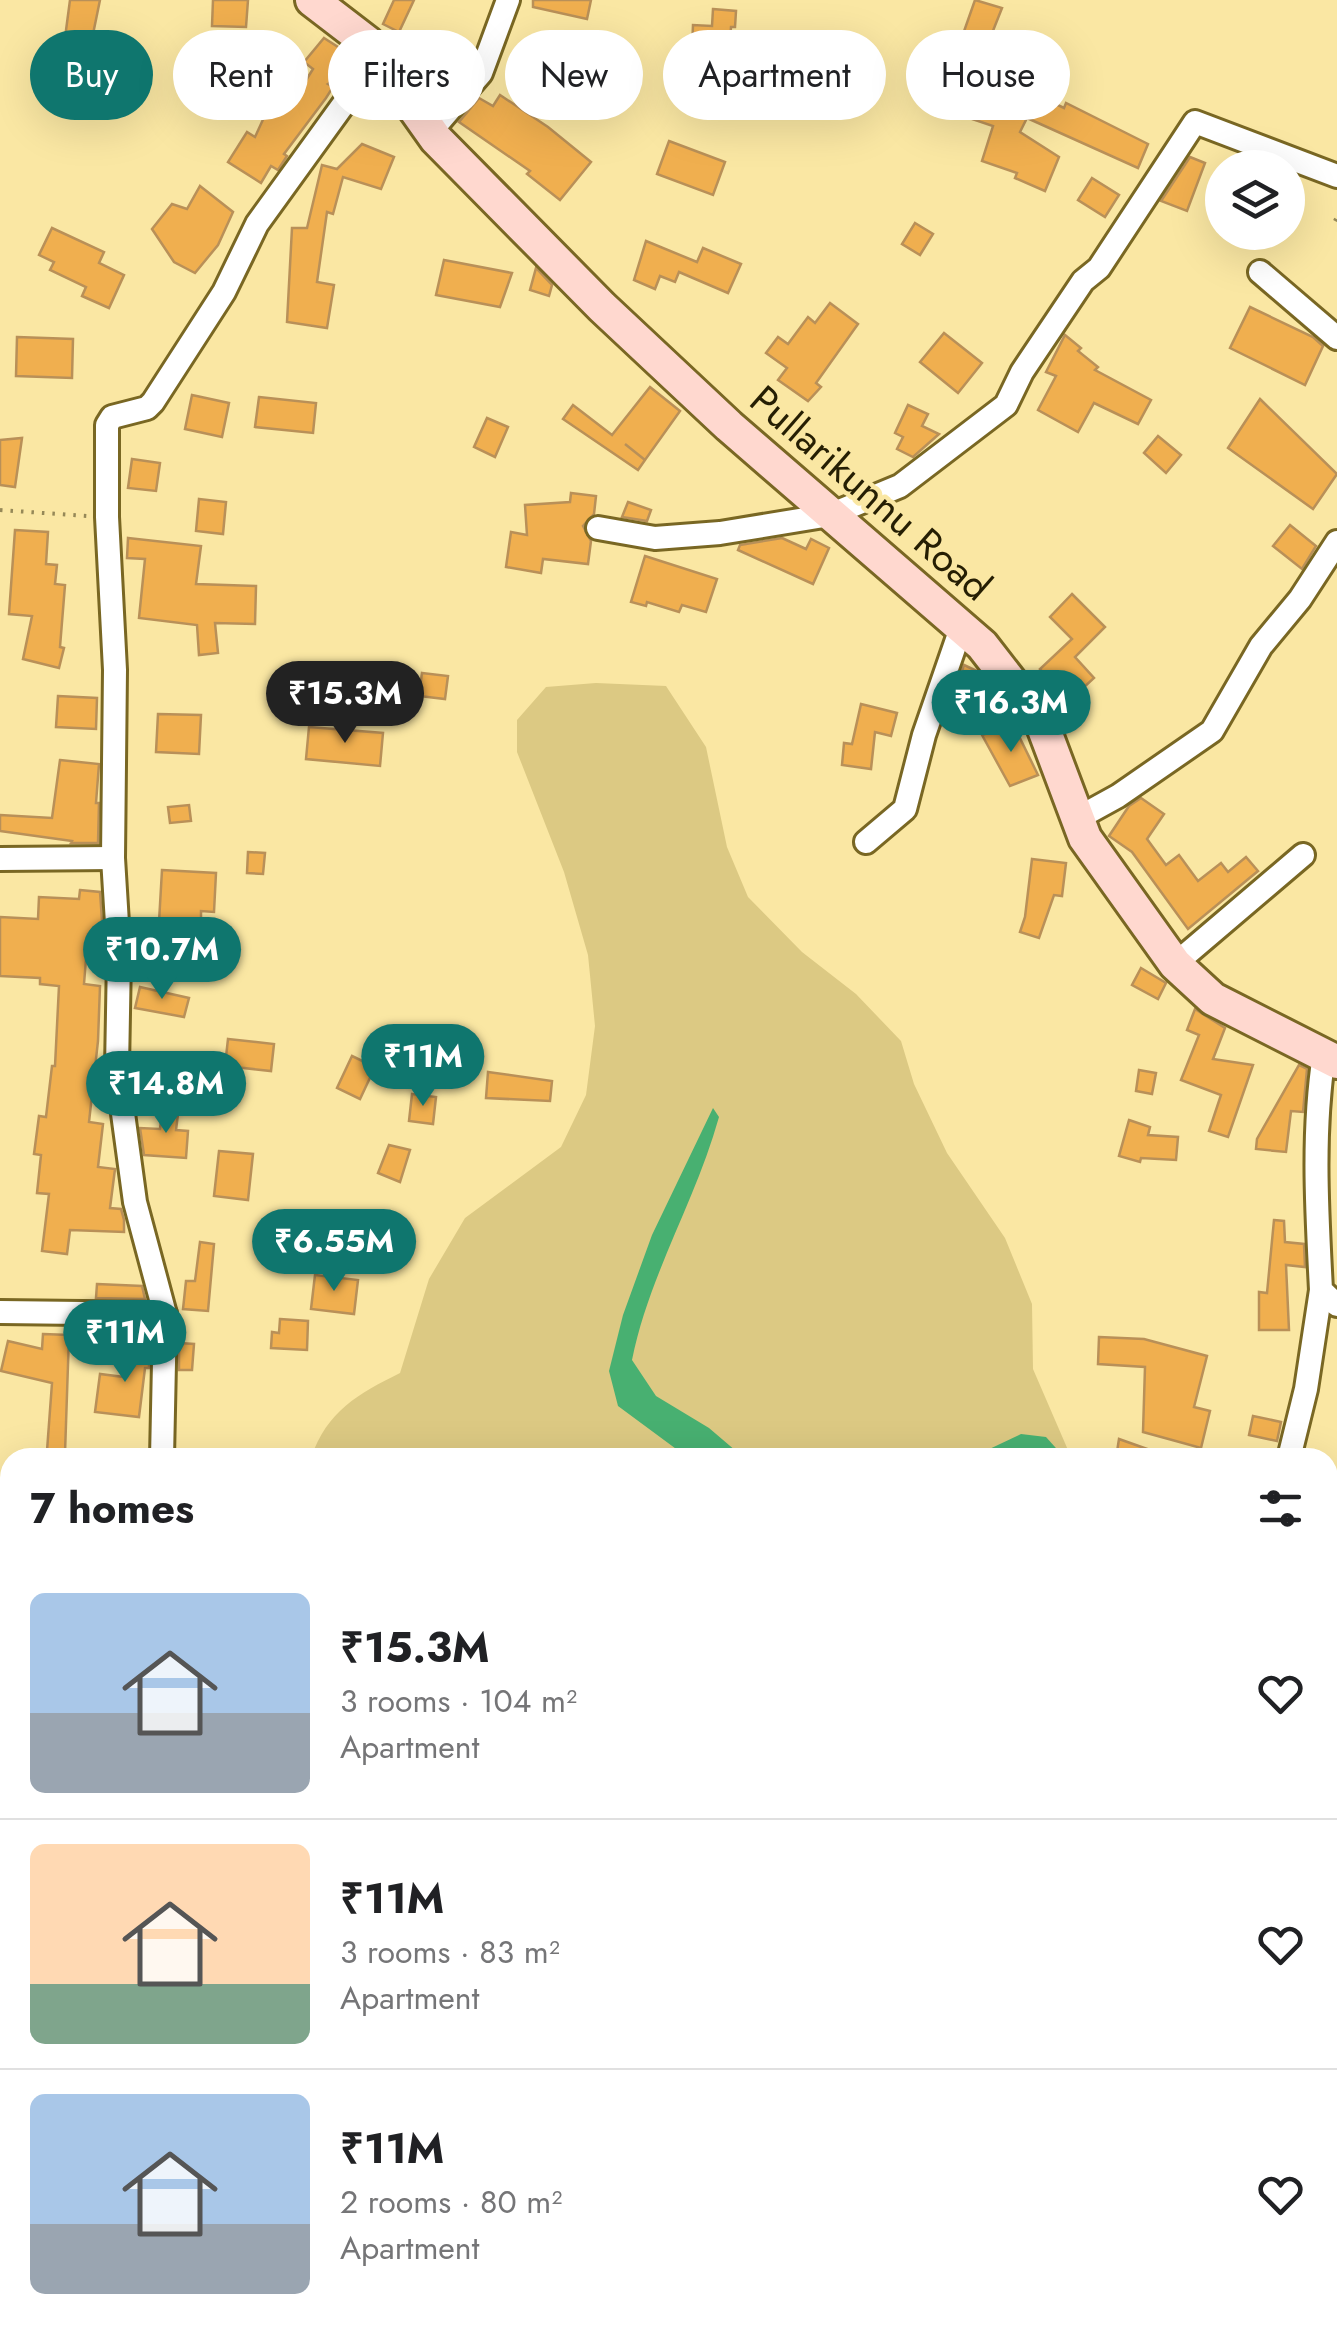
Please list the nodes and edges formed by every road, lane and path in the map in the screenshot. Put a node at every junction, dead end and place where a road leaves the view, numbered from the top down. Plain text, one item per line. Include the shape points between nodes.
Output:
1 (312, 0) edge
2 (508, 0) edge
3 (352, 30) edge
4 (333, 120) edge
5 (423, 120) edge
6 (431, 131) junction
7 (1337, 176) edge
8 (1260, 272) dead end
9 (1337, 338) edge
10 (0, 510) edge
11 (830, 515) junction
12 (107, 517) junction
13 (598, 528) dead end
14 (1337, 542) edge
15 (961, 628) junction
16 (1078, 818) junction
17 (866, 842) dead end
18 (1303, 854) dead end
19 (113, 858) junction
20 (0, 860) edge
21 (1175, 964) junction
22 (1331, 1059) edge
23 (1329, 1297) edge
24 (0, 1312) edge
25 (165, 1314) junction
26 (162, 1448) edge
27 (1291, 1448) edge

1 - 3 main road, Pullarikunnu Road
2 - 6 street via 481,73
4 - 12 street via 257,224 224,292 154,402 109,421
5 - 6 main road, Pullarikunnu Road
6 - 11 main road, Pullarikunnu Road via 602,308
7 - 11 street via 1195,122 1099,268 1082,281 1006,404 900,486
8 - 9 street
10 - 12 path
11 - 13 street via 655,538
11 - 15 main road, Pullarikunnu Road
12 - 19 street via 116,670
14 - 16 street via 1261,646 1212,731
15 - 16 main road, Pullarikunnu Road via 1040,721
15 - 17 street via 905,809
16 - 21 main road, Pullarikunnu Road via 1085,838
18 - 21 street
19 - 20 street
19 - 25 street via 117,1070 135,1202
21 - 22 main road, Pullarikunnu Road via 1213,998
22 - 23 street via 1316,1136
23 - 27 street
24 - 25 street
25 - 26 street

